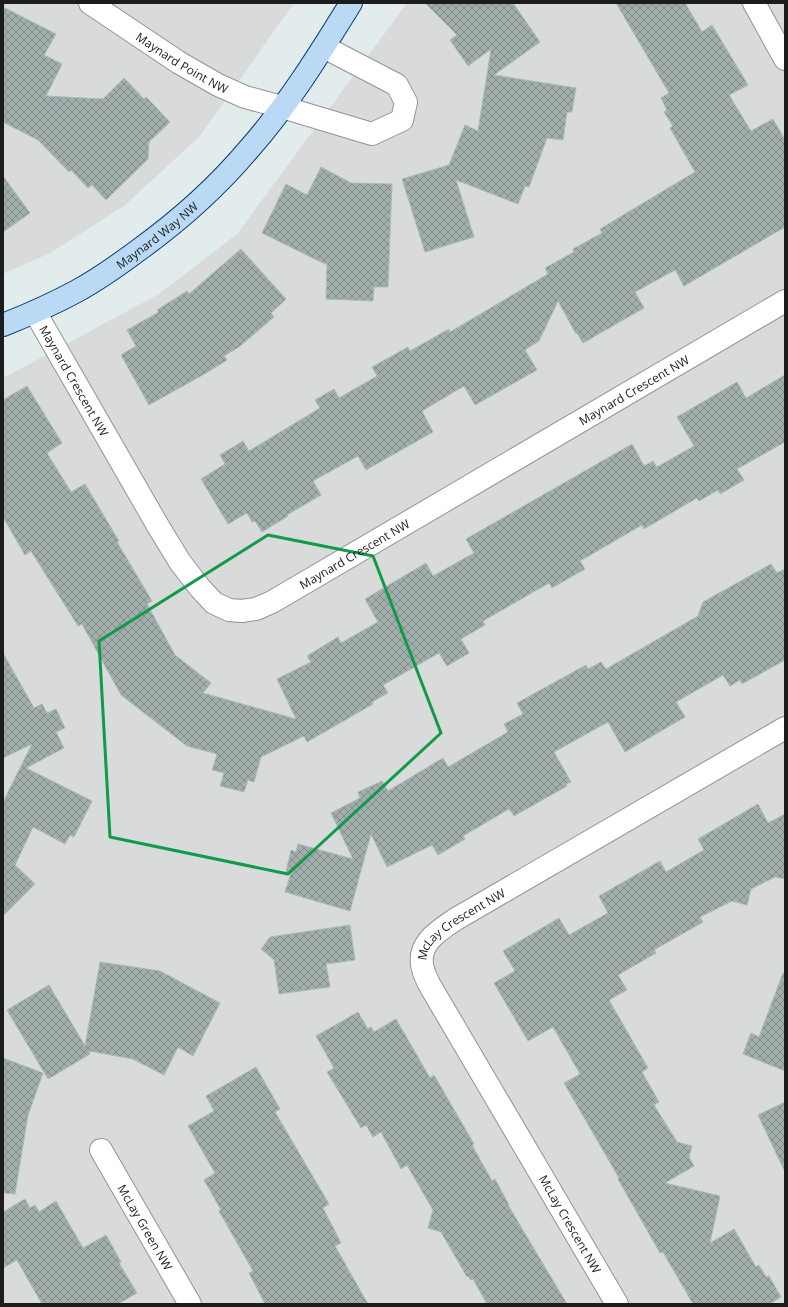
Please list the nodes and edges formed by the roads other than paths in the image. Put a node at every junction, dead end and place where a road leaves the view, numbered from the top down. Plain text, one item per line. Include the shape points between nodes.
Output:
1 (90, 3) edge
2 (351, 3) edge
3 (754, 3) edge
4 (324, 47) junction
5 (785, 59) edge
6 (282, 107) junction
7 (785, 301) edge
8 (35, 312) junction
9 (3, 325) edge
10 (785, 728) edge
11 (101, 1150) dead end
12 (190, 1304) edge
13 (617, 1304) edge

1 - 6 street, Maynard Point NW via 178,62 218,85 244,97
2 - 4 street, Maynard Way NW
3 - 5 street
4 - 6 street, Maynard Way NW
4 - 6 street via 397,85 406,102 402,120 372,134
6 - 8 street, Maynard Way NW via 250,149 217,185 155,239 118,266
7 - 8 street, Maynard Crescent NW via 272,602 256,609 242,611 229,610 214,603 180,562
8 - 9 street, Maynard Way NW
10 - 13 street, McLay Crescent NW via 456,919 437,932 425,946 422,955 422,968 429,984
11 - 12 street, McLay Green NW

